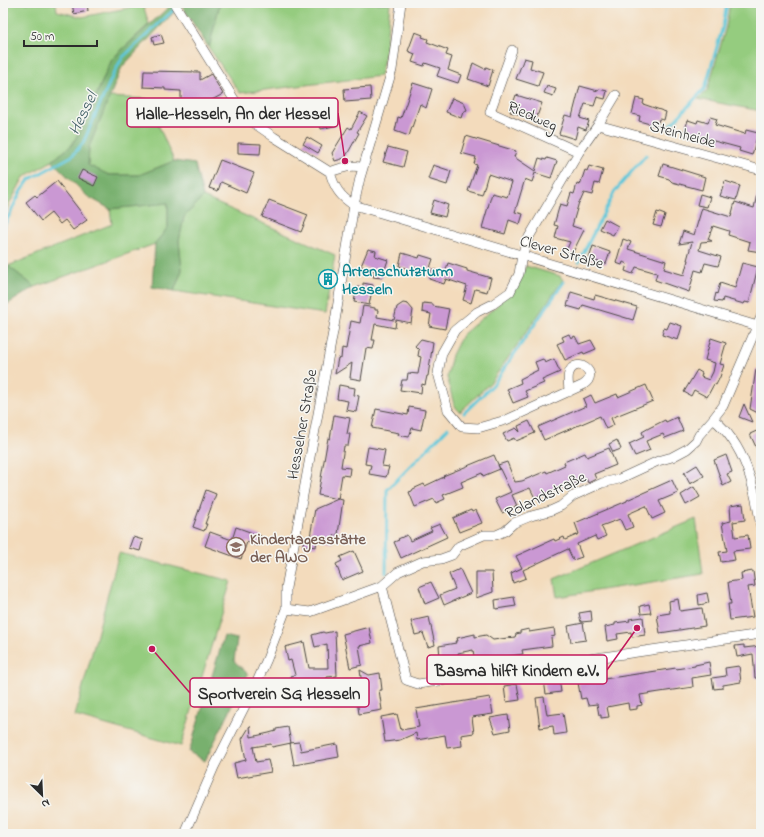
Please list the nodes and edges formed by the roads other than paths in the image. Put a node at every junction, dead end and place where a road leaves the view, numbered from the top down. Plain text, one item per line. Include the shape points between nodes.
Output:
1 (401, 3) edge
2 (177, 7) edge
3 (512, 50) dead end
4 (616, 95) dead end
5 (598, 125) junction
6 (579, 152) junction
7 (363, 168) junction
8 (761, 170) edge
9 (330, 172) junction
10 (354, 204) junction
11 (522, 255) junction
12 (760, 323) edge
13 (569, 392) dead end
14 (713, 419) junction
15 (761, 527) edge
16 (382, 586) junction
17 (286, 609) junction
18 (761, 631) edge
19 (185, 834) edge

1 - 7 street, Hesselner Straße via 392,70
2 - 9 street via 245,117
3 - 6 street, Riedweg via 490,112
4 - 5 street
5 - 6 street
5 - 8 street, Steinheide
6 - 11 street via 529,237
7 - 9 street via 342,168
7 - 10 street, Hesselner Straße
9 - 10 street via 334,186 344,198
10 - 11 street, Clever Straße
10 - 17 street, Hesselner Straße via 286,588
11 - 12 street, Clever Straße
11 - 13 street via 519,274 510,292 477,312 455,330 442,353 438,373 448,412 462,427 478,428 506,420
12 - 14 street, Rolandstraße via 722,406
14 - 15 street via 725,428 741,455 757,498
14 - 16 street, Rolandstraße via 696,441 679,454 619,479 602,483 573,496 550,511 514,523 496,535 484,535 459,546 452,555 424,561 398,572
16 - 17 street, Rolandstraße via 310,612
16 - 18 street via 406,680 418,684 754,635
17 - 19 street, Hesselner Straße via 256,684 214,767

